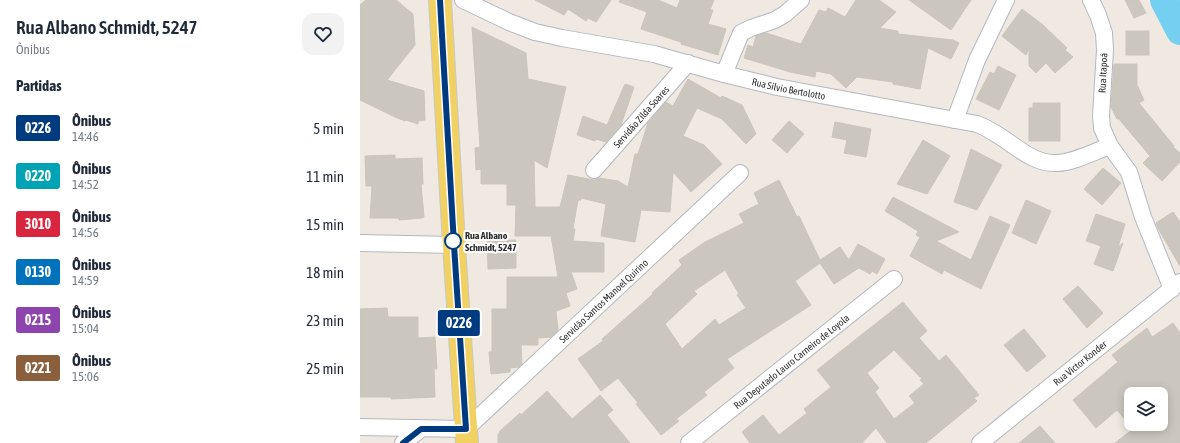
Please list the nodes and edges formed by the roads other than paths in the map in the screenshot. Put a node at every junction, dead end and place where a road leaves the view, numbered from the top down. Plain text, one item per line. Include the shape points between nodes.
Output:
1 (440, 0) edge
2 (463, 0) edge
3 (801, 0) edge
4 (1006, 0) edge
5 (1091, 0) edge
6 (688, 63) junction
7 (724, 74) junction
8 (955, 120) junction
9 (1110, 146) junction
10 (594, 170) dead end
11 (740, 173) dead end
12 (360, 243) edge
13 (454, 245) junction
14 (894, 279) dead end
15 (1176, 286) edge
16 (360, 426) edge
17 (421, 429) junction
18 (467, 436) edge
19 (403, 443) edge
20 (689, 443) edge
21 (980, 443) edge

1 - 13 main road
2 - 6 street, Rua Sílvio Bertolotto via 535,32 654,54
3 - 7 street via 775,20 741,33
4 - 8 street via 976,60
5 - 9 street, Rua Itapoá via 1104,33 1101,116 1102,128
6 - 7 street, Rua Sílvio Bertolotto
6 - 10 street, Servidão Zilda Soares
7 - 8 street, Rua Sílvio Bertolotto via 777,88
8 - 9 street, Rua Sílvio Bertolotto via 977,124 992,131 1044,162 1070,161
9 - 15 street, Rua Itapoá via 1129,172 1143,216
11 - 18 street, Servidão Santos Manoel Quirino
12 - 13 street
13 - 18 main road
14 - 20 street, Rua Deputado Lauro Carneiro de Loyola
15 - 21 street, Rua Victor Konder
16 - 17 street
17 - 18 street
17 - 19 street

